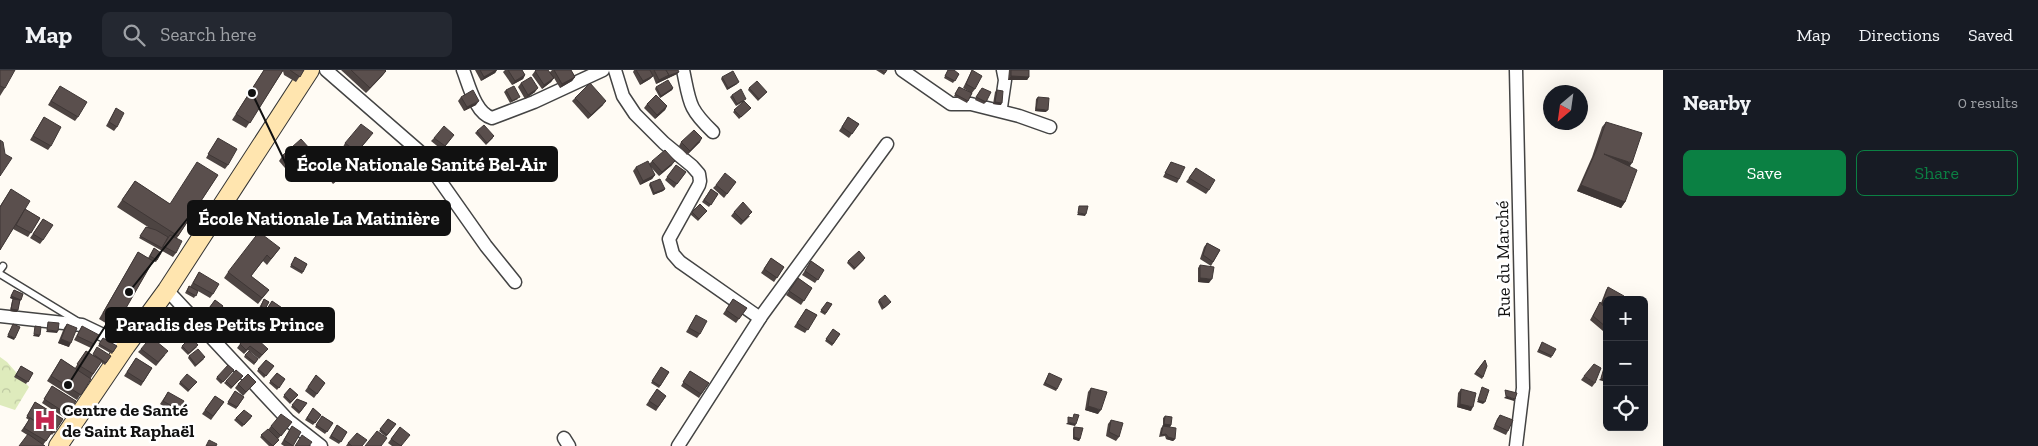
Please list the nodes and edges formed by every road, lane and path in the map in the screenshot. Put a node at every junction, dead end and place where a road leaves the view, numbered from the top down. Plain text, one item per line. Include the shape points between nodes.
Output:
1 (310, 70) edge
2 (326, 70) edge
3 (463, 70) edge
4 (603, 70) edge
5 (615, 70) edge
6 (683, 70) edge
7 (902, 70) edge
8 (1003, 70) edge
9 (1516, 70) edge
10 (1000, 112) junction
11 (1050, 127) dead end
12 (713, 132) dead end
13 (887, 144) dead end
14 (1, 270) edge
15 (515, 282) dead end
16 (167, 290) junction
17 (0, 316) edge
18 (760, 318) junction
19 (82, 325) junction
20 (126, 346) junction
21 (58, 446) edge
22 (321, 446) edge
23 (678, 446) edge
24 (1516, 446) edge

1 - 16 main road
2 - 15 street via 419,151
3 - 4 street via 479,108 492,118
5 - 18 street via 623,96 635,114 699,174 700,181 669,239 672,254
6 - 12 street via 693,110
7 - 10 street via 951,104 971,104
8 - 10 street via 1005,80
9 - 24 street, Rue du Marché via 1523,388
10 - 11 street
13 - 18 street
14 - 19 lane
16 - 20 main road
16 - 22 street via 289,421
17 - 19 street
18 - 23 street
19 - 20 street
20 - 21 main road

